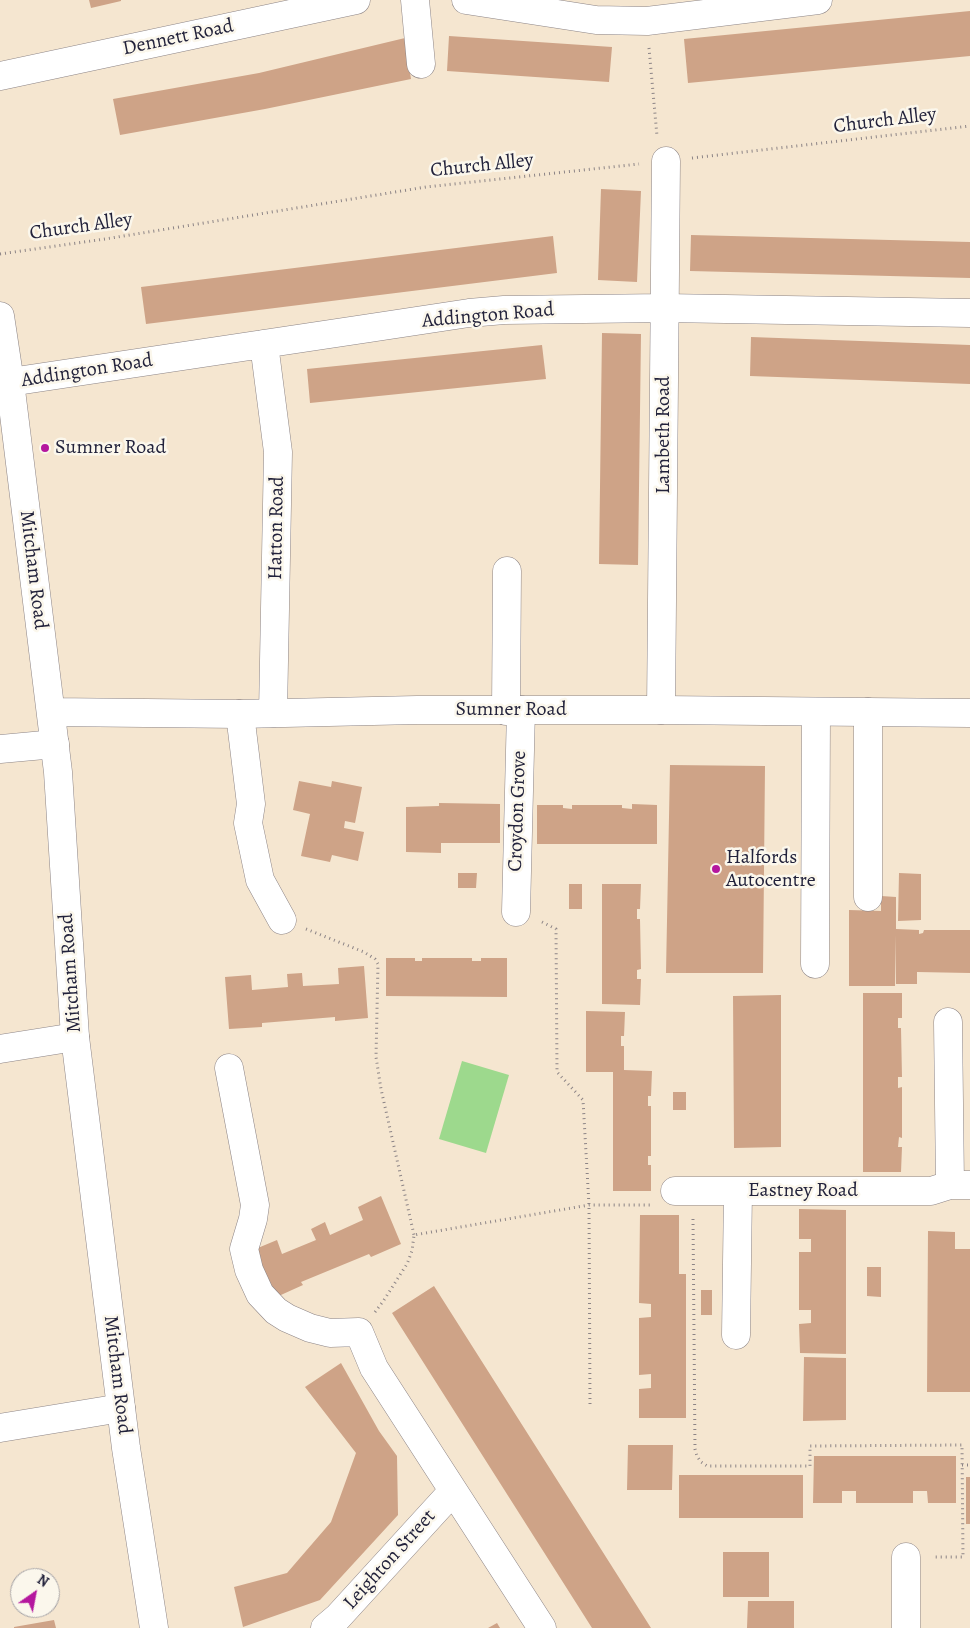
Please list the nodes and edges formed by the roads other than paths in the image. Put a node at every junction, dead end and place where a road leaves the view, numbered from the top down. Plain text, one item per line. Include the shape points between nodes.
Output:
1 (356, 0) edge
2 (416, 0) edge
3 (466, 0) edge
4 (818, 0) edge
5 (421, 64) dead end
6 (0, 76) edge
7 (663, 161) road end
8 (664, 308) junction
9 (970, 313) edge
10 (0, 316) edge
11 (264, 344) junction
12 (10, 382) junction
13 (507, 571) dead end
14 (513, 710) junction
15 (661, 710) junction
16 (51, 712) junction
17 (816, 712) junction
18 (868, 712) junction
19 (273, 713) junction
20 (970, 713) edge
21 (240, 714) junction
22 (54, 744) junction
23 (0, 749) edge
24 (868, 897) dead end
25 (516, 912) road end
26 (282, 920) road end
27 (815, 964) dead end
28 (948, 1022) dead end
29 (74, 1037) junction
30 (0, 1049) edge
31 (229, 1068) dead end
32 (960, 1185) edge
33 (738, 1191) junction
34 (684, 1200) road end
35 (736, 1335) dead end
36 (121, 1408) junction
37 (0, 1428) edge
38 (453, 1491) junction
39 (906, 1557) road end
40 (154, 1628) edge
41 (325, 1628) edge
42 (542, 1628) edge
43 (906, 1628) edge

1 - 6 street, Dennett Road
2 - 5 street
3 - 4 street via 587,19 647,21
7 - 8 street, Lambeth Road
8 - 9 street, Addington Road
8 - 11 street, Addington Road via 504,310
8 - 15 street, Lambeth Road
10 - 12 street, Mitcham Road
11 - 12 street, Addington Road
11 - 19 street, Hatton Road via 278,452
12 - 16 street, Mitcham Road
13 - 14 street, Croydon Grove
14 - 15 street, Sumner Road
14 - 19 street, Sumner Road
14 - 25 street, Croydon Grove
15 - 17 street, Sumner Road
16 - 21 street, Sumner Road
16 - 22 street, Mitcham Road
17 - 18 street, Sumner Road
17 - 27 street
18 - 20 street, Sumner Road
18 - 24 street
19 - 21 street, Sumner Road
21 - 26 street via 251,804 248,823 260,880
22 - 23 street
22 - 29 street, Mitcham Road
28 - 32 street, Eastney Road
29 - 30 street
29 - 36 street, Mitcham Road
31 - 38 street, Leighton Street via 255,1205 244,1249 260,1294 276,1311 310,1328 330,1333 359,1332 374,1368
32 - 33 street, Eastney Road via 930,1191
33 - 34 street
33 - 35 street, Eastney Road
36 - 37 street
36 - 40 street, Mitcham Road
38 - 41 street, Leighton Street
38 - 42 street, Leighton Street
39 - 43 street

